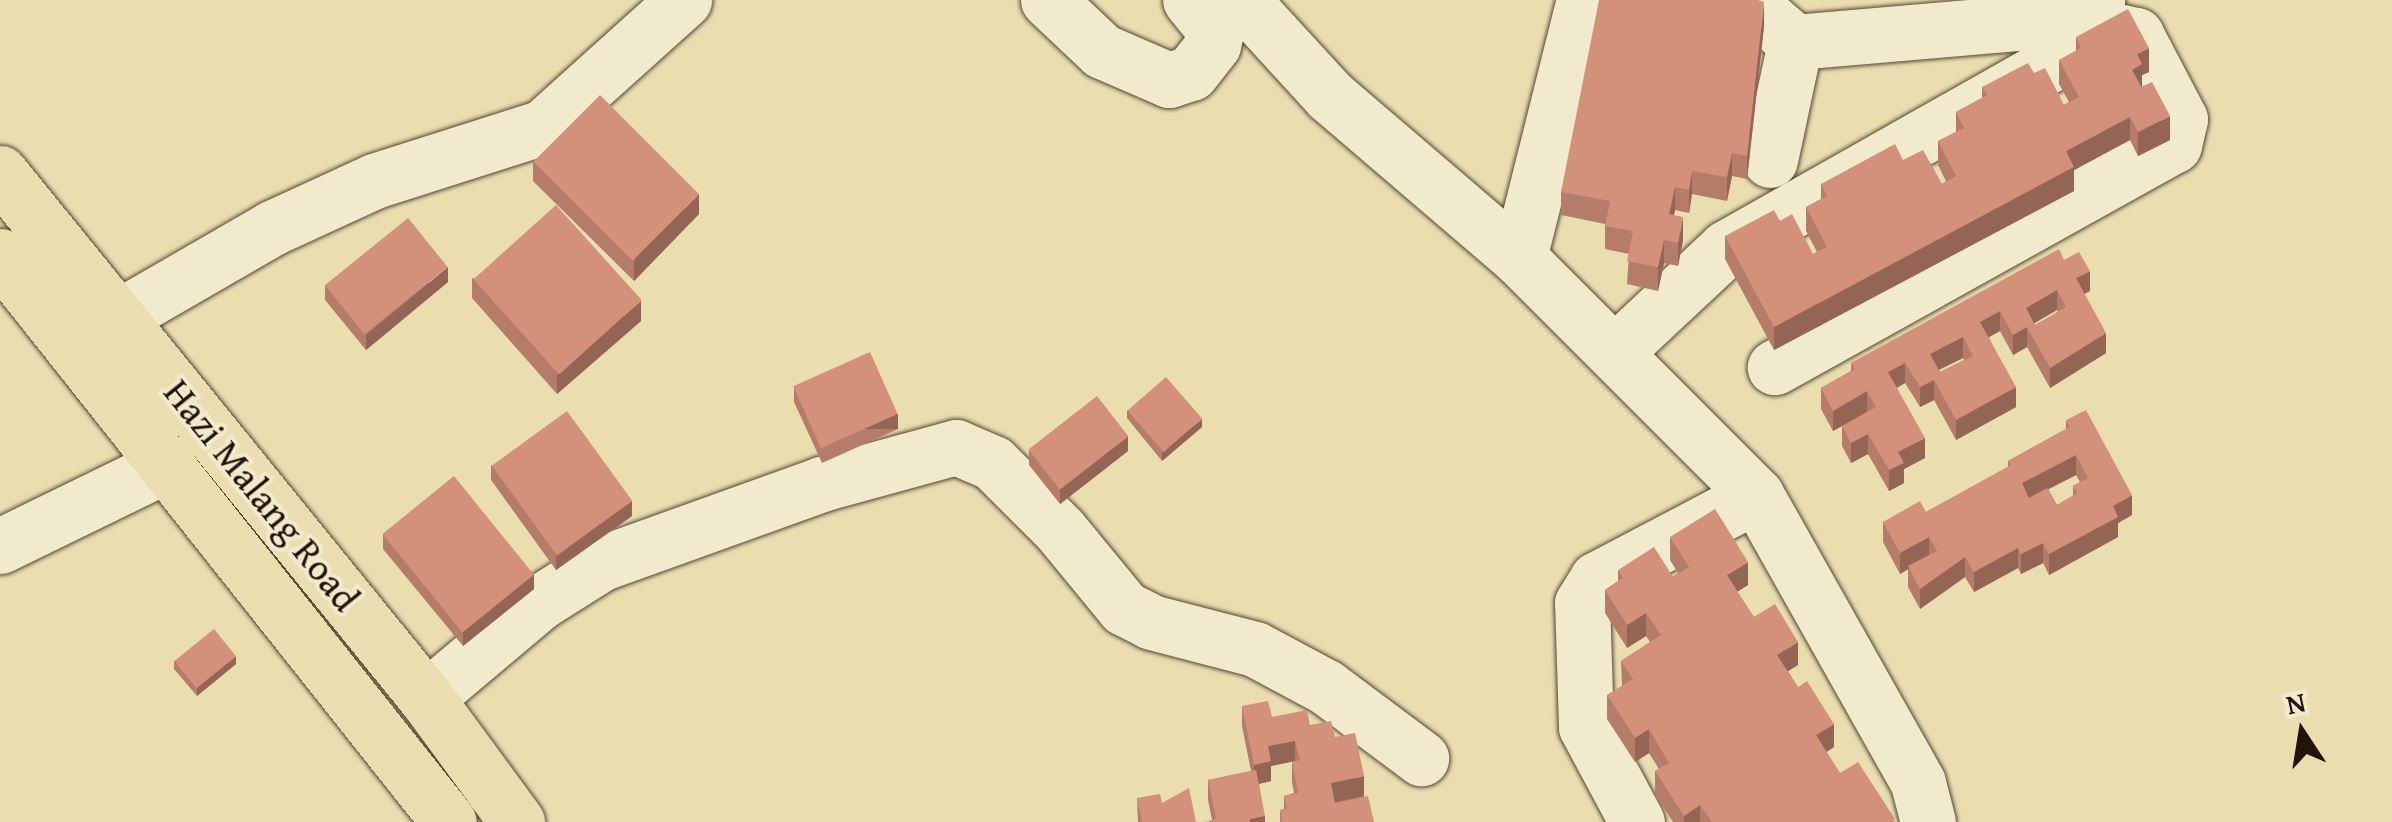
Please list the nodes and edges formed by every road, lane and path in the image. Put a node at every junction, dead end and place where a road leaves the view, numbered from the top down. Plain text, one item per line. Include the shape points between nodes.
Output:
1 (684, 0) edge
2 (1048, 0) edge
3 (1190, 0) edge
4 (1242, 0) edge
5 (1584, 0) edge
6 (1746, 0) edge
7 (2097, 0) edge
8 (1795, 42) junction
9 (1770, 160) dead end
10 (0, 172) edge
11 (0, 256) edge
12 (1518, 258) junction
13 (118, 317) junction
14 (1616, 352) junction
15 (1775, 367) dead end
16 (168, 464) junction
17 (1756, 496) junction
18 (0, 546) edge
19 (426, 698) junction
20 (1421, 758) dead end
21 (449, 822) edge
22 (517, 822) edge
23 (1637, 822) edge
24 (1928, 822) edge

1 - 13 street via 543,128 374,181 272,228
2 - 3 street via 1102,51 1168,80 1191,72 1213,46 1216,32
4 - 12 street via 1330,96
5 - 12 street
6 - 8 street
7 - 8 street via 2086,12 2063,19
8 - 9 street
10 - 13 main road, Hazi Malang Road
11 - 16 main road, Hazi Malang Road
12 - 14 street
13 - 19 main road, Hazi Malang Road
14 - 15 street via 1726,248 2112,30 2136,36 2180,119 2174,144
14 - 17 street
16 - 18 street
16 - 21 main road, Hazi Malang Road
17 - 23 street via 1598,579 1582,603 1586,727
17 - 24 street via 1918,784
19 - 20 street via 540,602 602,563 821,484 956,447 993,463 1124,608 1151,622 1255,650 1326,687
19 - 22 main road, Hazi Malang Road

